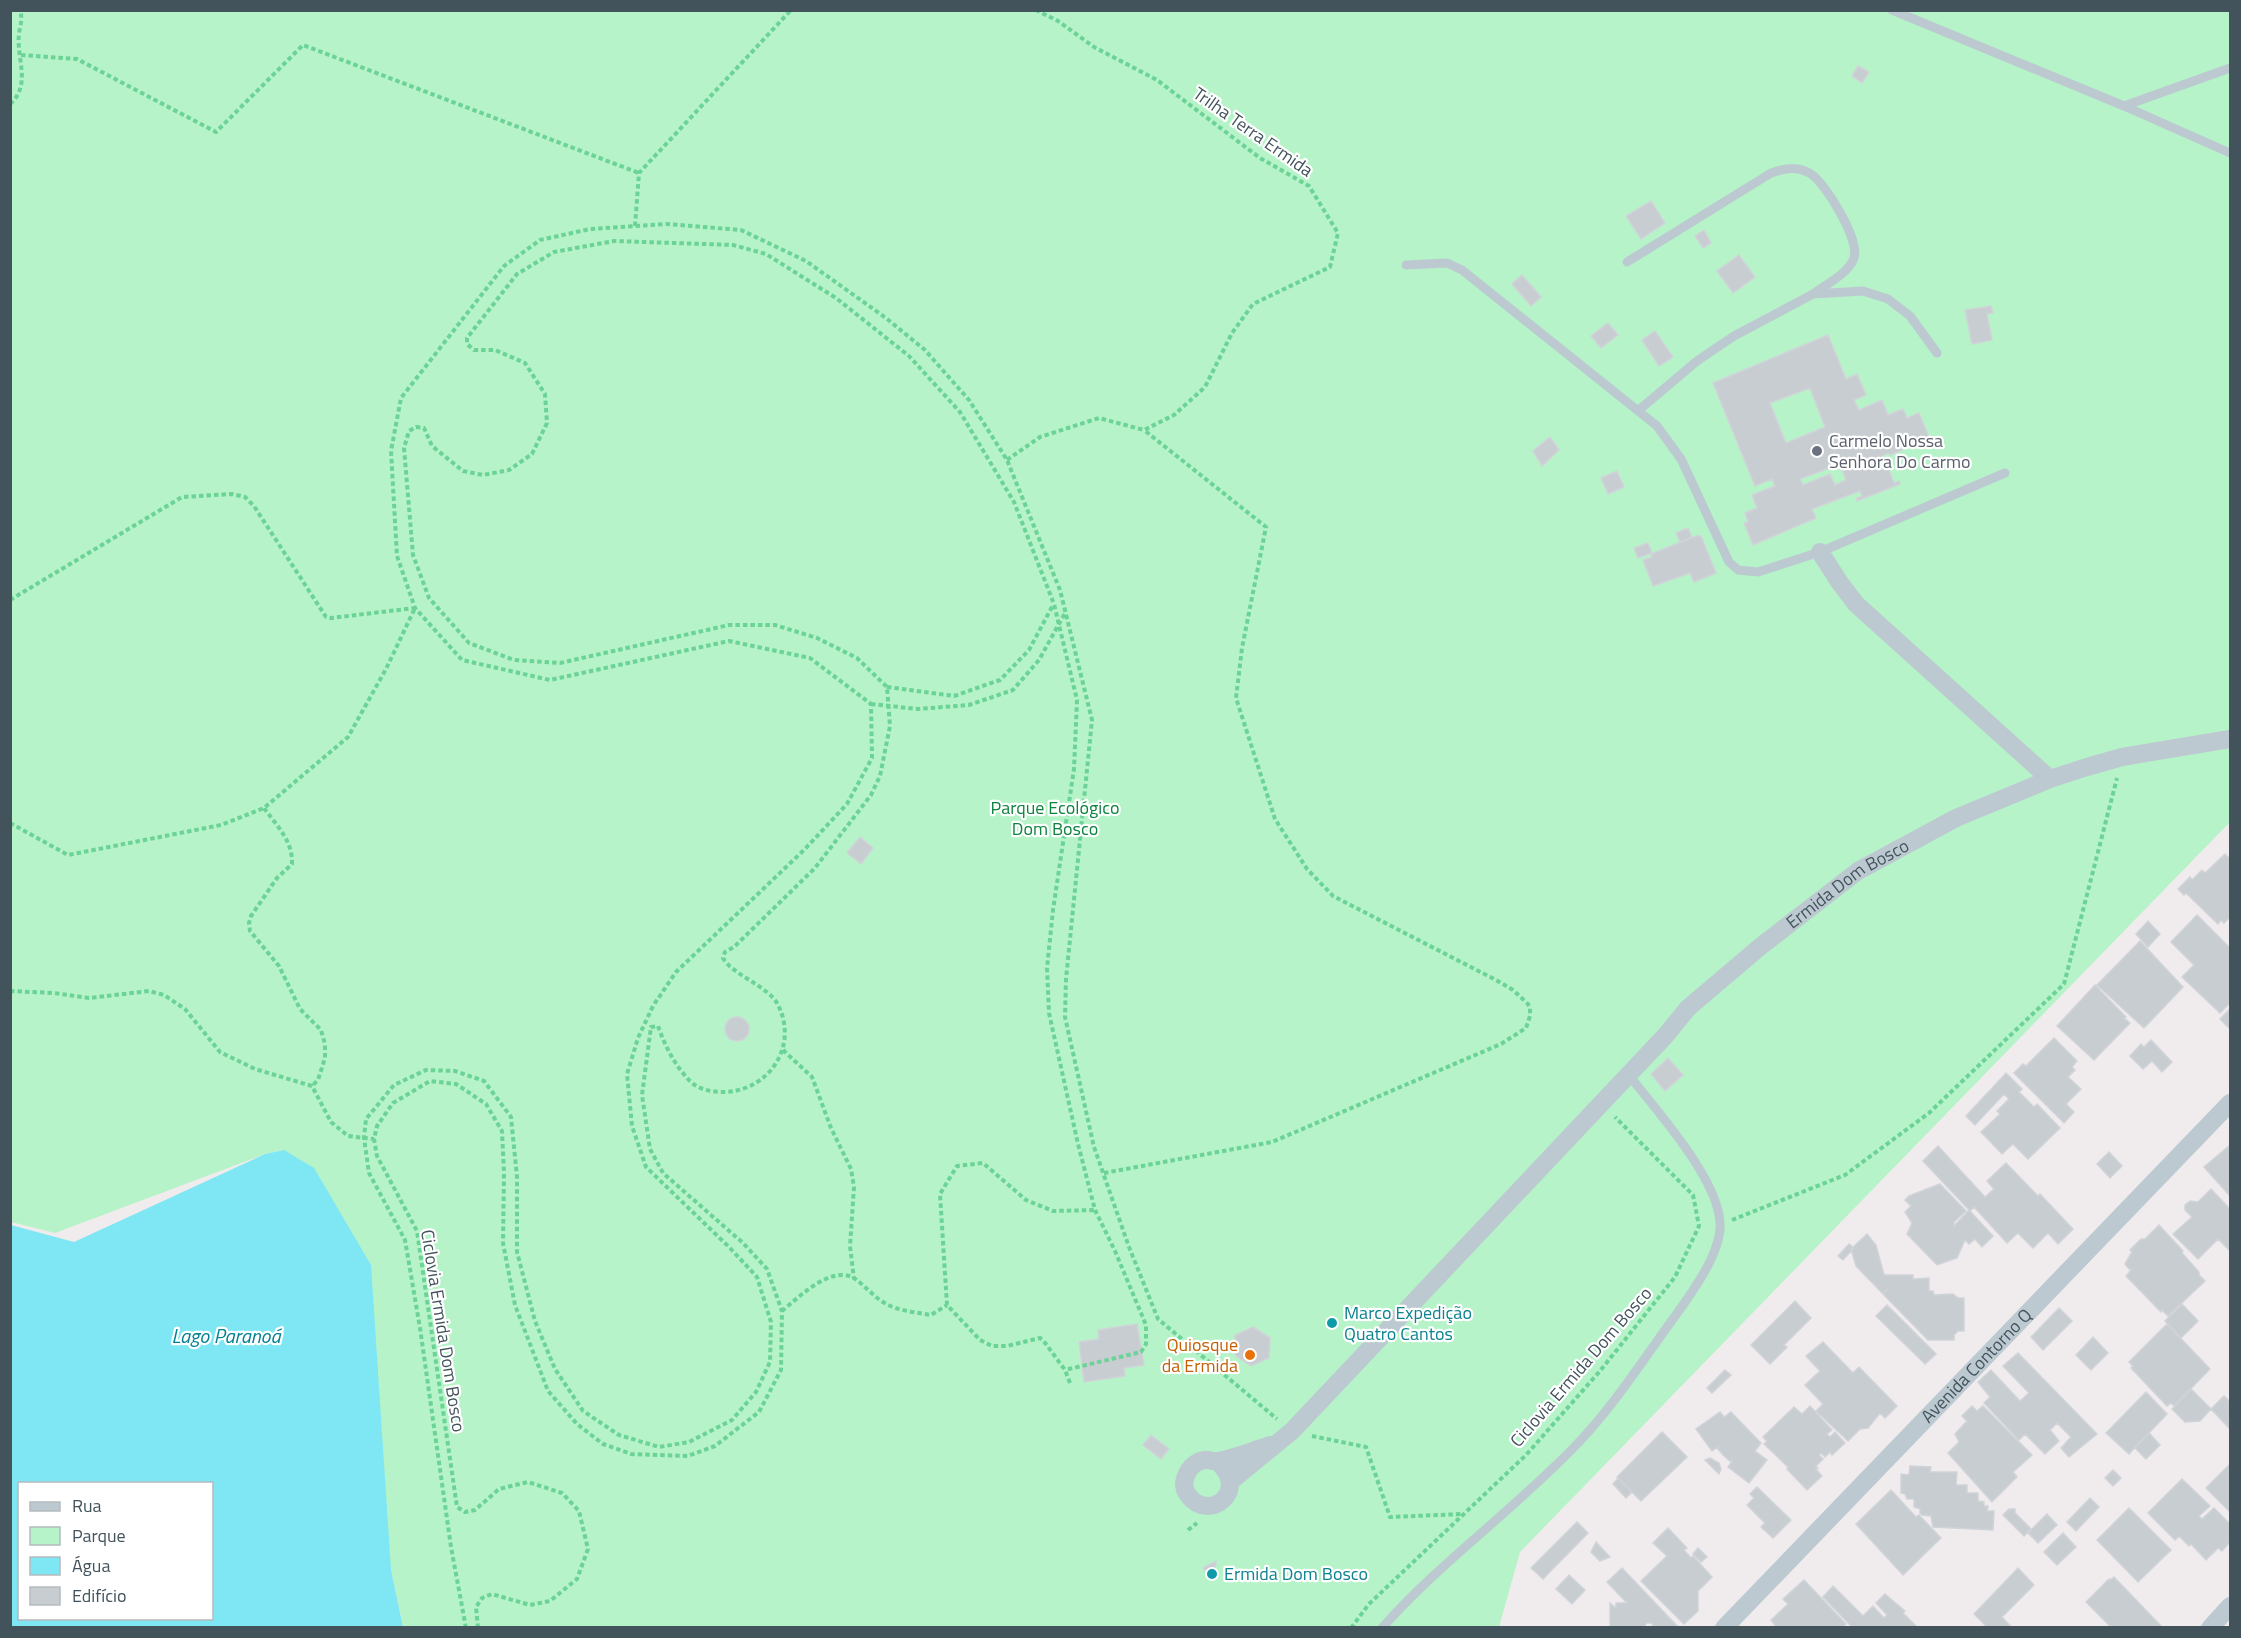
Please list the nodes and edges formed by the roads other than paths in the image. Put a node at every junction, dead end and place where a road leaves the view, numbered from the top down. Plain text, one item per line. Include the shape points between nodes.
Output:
1 (1892, 10) edge
2 (2230, 68) edge
3 (2124, 106) junction
4 (2230, 153) edge
5 (1627, 262) dead end
6 (1406, 265) dead end
7 (1813, 294) junction
8 (1937, 353) dead end
9 (1639, 410) junction
10 (2005, 473) dead end
11 (1820, 552) junction
12 (2230, 739) edge
13 (2050, 779) junction
14 (1628, 1074) junction
15 (2230, 1103) edge
16 (1285, 1437) junction
17 (1216, 1461) junction
18 (1231, 1481) junction
19 (2230, 1606) edge
20 (1382, 1628) edge
21 (1724, 1628) edge
22 (2210, 1628) edge

1 - 3 lane
2 - 3 lane
3 - 4 lane
5 - 7 lane via 1771,173 1798,169 1822,183 1855,249 1849,266
6 - 9 lane via 1447,263 1462,270
7 - 8 lane via 1863,291 1888,299 1910,316
7 - 9 lane via 1734,336 1697,361
9 - 11 lane via 1657,426 1681,459 1729,562 1738,570 1758,572
10 - 11 lane
11 - 13 street via 1856,604
12 - 13 street, Ermida Dom Bosco
13 - 14 street, Ermida Dom Bosco via 1956,819 1858,871 1688,1008
14 - 16 street, Ermida Dom Bosco
14 - 20 lane via 1700,1168 1721,1225 1713,1254 1696,1287 1580,1441 1406,1601
15 - 21 street, Avenida Contorno Q
16 - 17 street
16 - 18 street, Ermida Dom Bosco
17 - 18 street via 1227,1469
17 - 18 street via 1203,1460 1191,1466 1185,1478 1185,1491 1193,1502 1206,1507 1219,1504 1228,1494
19 - 22 street

